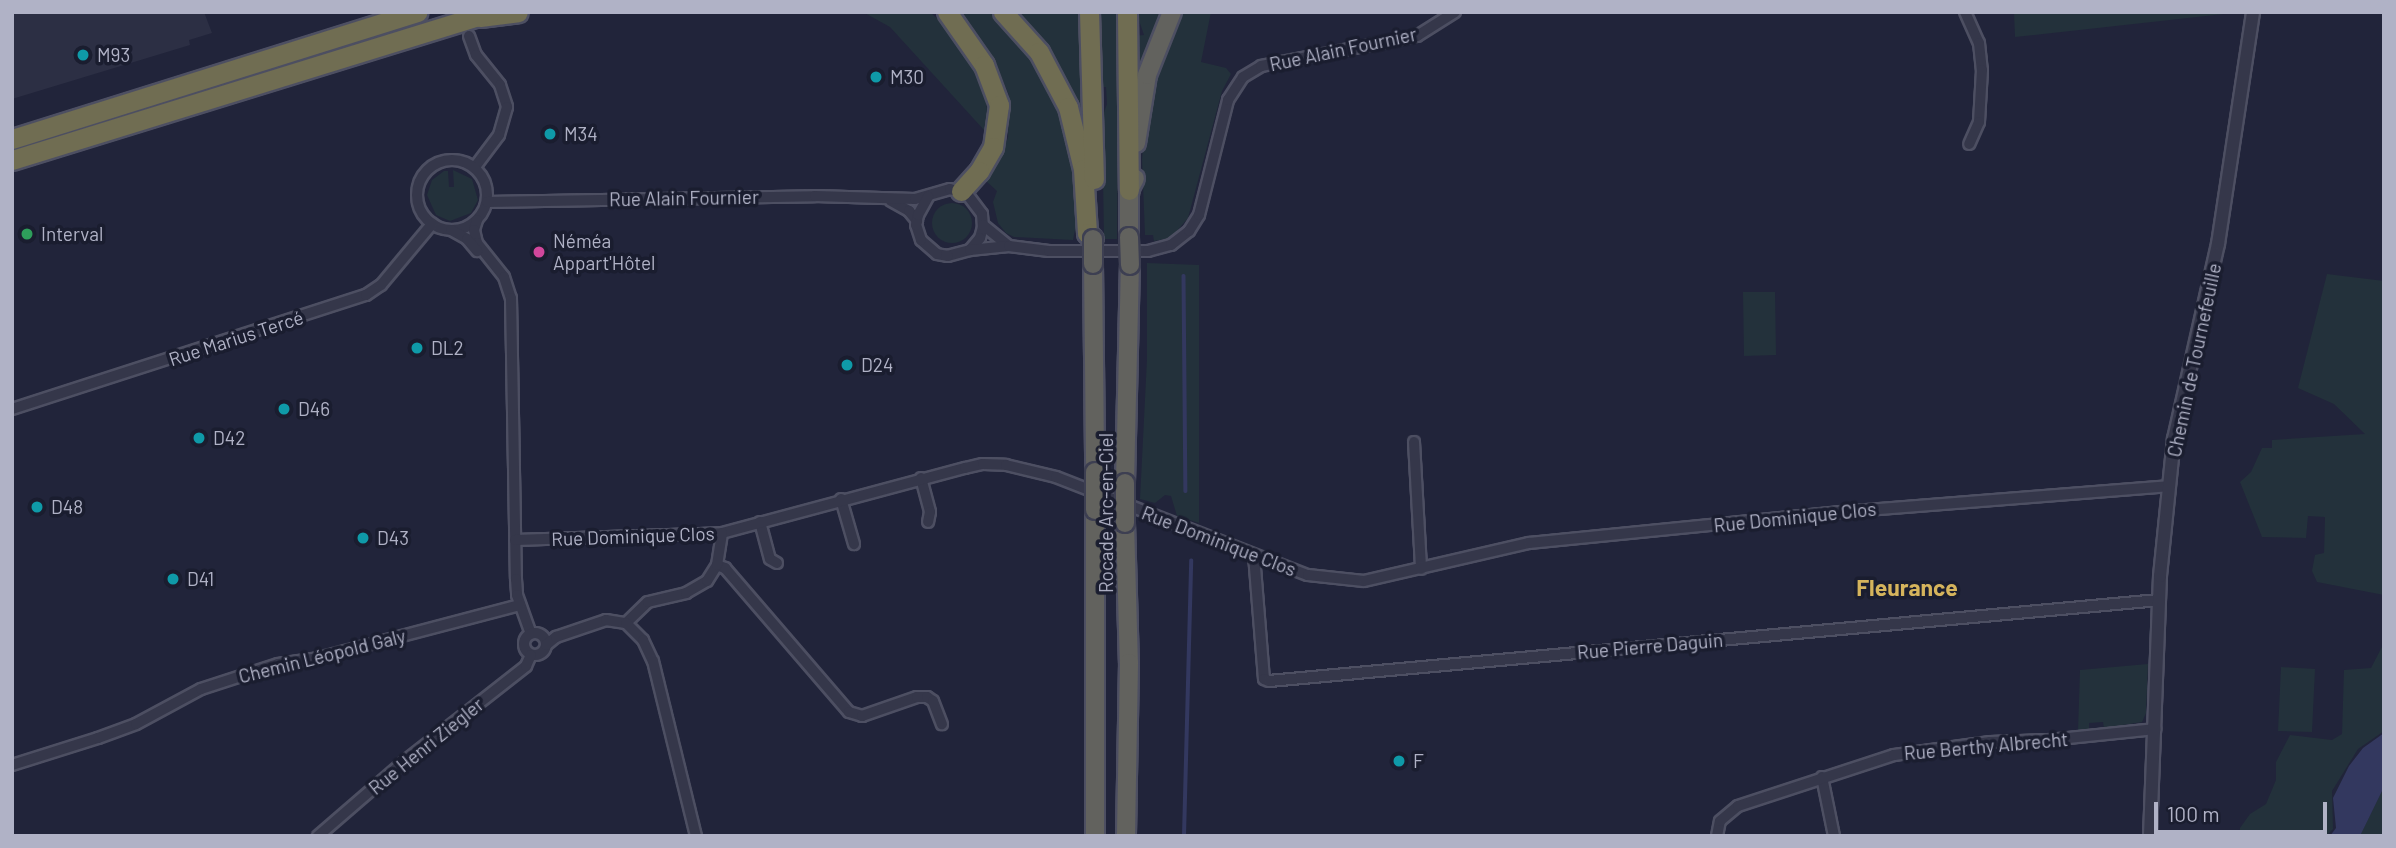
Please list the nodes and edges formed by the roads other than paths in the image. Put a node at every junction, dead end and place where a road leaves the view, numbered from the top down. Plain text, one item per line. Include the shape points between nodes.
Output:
1 (418, 12) edge
2 (518, 12) edge
3 (947, 12) edge
4 (1003, 12) edge
5 (1089, 12) edge
6 (1127, 12) edge
7 (1172, 12) edge
8 (1455, 12) edge
9 (1965, 12) edge
10 (2253, 12) edge
11 (485, 15) edge
12 (469, 36) dead end
13 (12, 138) edge
14 (1969, 144) dead end
15 (12, 160) edge
16 (475, 167) junction
17 (1129, 190) junction
18 (961, 191) junction
19 (928, 197) junction
20 (880, 198) junction
21 (487, 202) junction
22 (477, 220) junction
23 (917, 221) junction
24 (432, 224) junction
25 (983, 225) junction
26 (450, 230) junction
27 (1093, 239) junction
28 (1009, 246) junction
29 (970, 250) junction
30 (497, 265) junction
31 (12, 409) edge
32 (1414, 442) dead end
33 (921, 478) junction
34 (2169, 486) junction
35 (841, 499) junction
36 (760, 522) junction
37 (928, 522) dead end
38 (722, 533) junction
39 (516, 540) junction
40 (854, 544) dead end
41 (1254, 555) junction
42 (777, 563) dead end
43 (717, 565) junction
44 (1420, 569) junction
45 (2159, 600) junction
46 (520, 605) junction
47 (626, 623) junction
48 (531, 634) junction
49 (544, 641) junction
50 (531, 654) junction
51 (942, 724) dead end
52 (2155, 729) junction
53 (12, 765) edge
54 (1822, 777) junction
55 (318, 836) edge
56 (696, 836) edge
57 (1095, 836) edge
58 (1126, 836) edge
59 (1717, 836) edge
60 (1834, 836) edge
61 (2150, 836) edge

1 - 13 highway
2 - 11 highway
3 - 18 highway via 985,65 999,105 993,147
4 - 27 highway via 1039,52 1068,107 1083,169 1087,233
5 - 27 highway
6 - 17 highway
7 - 17 highway, Rocade Arc-en-Ciel via 1147,75 1136,131 1135,181
8 - 28 street, Rue Alain Fournier via 1417,36 1261,66 1242,77 1228,100 1199,215 1189,231 1171,245 1148,251 1049,251
9 - 14 street via 1979,43 1982,70 1979,122
10 - 34 street, Chemin de Tournefeuille via 2218,244 2180,406
11 - 15 highway
12 - 16 street via 476,55 500,85 507,107 499,135
16 - 21 street via 487,189
16 - 24 street via 444,160 425,172 417,201
17 - 58 highway, Rocade Arc-en-Ciel, bridge
18 - 19 street, Rue Alain Fournier via 950,189
18 - 25 street via 975,201
19 - 20 street, Rue Alain Fournier
19 - 23 street
20 - 21 street, Rue Alain Fournier
20 - 23 street, Rue Alain Fournier via 898,204
21 - 22 street
22 - 26 street
22 - 30 street via 477,243
23 - 29 street, Rue Alain Fournier via 921,240 937,254 953,256
24 - 26 street
24 - 31 street, Rue Marius Tercé via 381,285 357,299
25 - 28 street
25 - 29 street
26 - 30 street
27 - 57 highway, Rocade Arc-en-Ciel, bridge
28 - 29 street, Rue Alain Fournier
30 - 39 street via 510,298
32 - 44 street
33 - 35 street, Rue Dominique Clos
33 - 37 street via 930,512
33 - 41 street, Rue Dominique Clos via 983,464 1031,469
34 - 44 street, Rue Dominique Clos via 1529,543
34 - 45 street, Chemin de Tournefeuille
35 - 36 street, Rue Dominique Clos
35 - 40 street
36 - 38 street, Rue Dominique Clos
36 - 42 street via 770,559
38 - 39 street, Rue Dominique Clos
38 - 43 street
39 - 46 street
41 - 44 street, Rue Dominique Clos via 1333,579 1364,581
41 - 45 street, Rue Pierre Daguin via 1264,679 1269,681
43 - 47 street via 699,587 648,602
43 - 51 street via 725,568 849,712 862,716 927,697
45 - 52 street, Chemin de Tournefeuille
46 - 48 street
46 - 53 street, Chemin Léopold Galy via 265,668 201,689 136,724
47 - 49 street, Rue Henri Ziegler via 595,622
47 - 56 street via 643,640 653,661
48 - 49 street
48 - 50 street via 524,645
49 - 50 street, Rue Henri Ziegler via 540,654
50 - 55 street, Rue Henri Ziegler via 526,666
52 - 54 street, Rue Berthy Albrecht via 1932,748
52 - 61 street, Chemin de Tournefeuille
54 - 59 street, Rue Berthy Albrecht via 1738,806 1720,821
54 - 60 street

